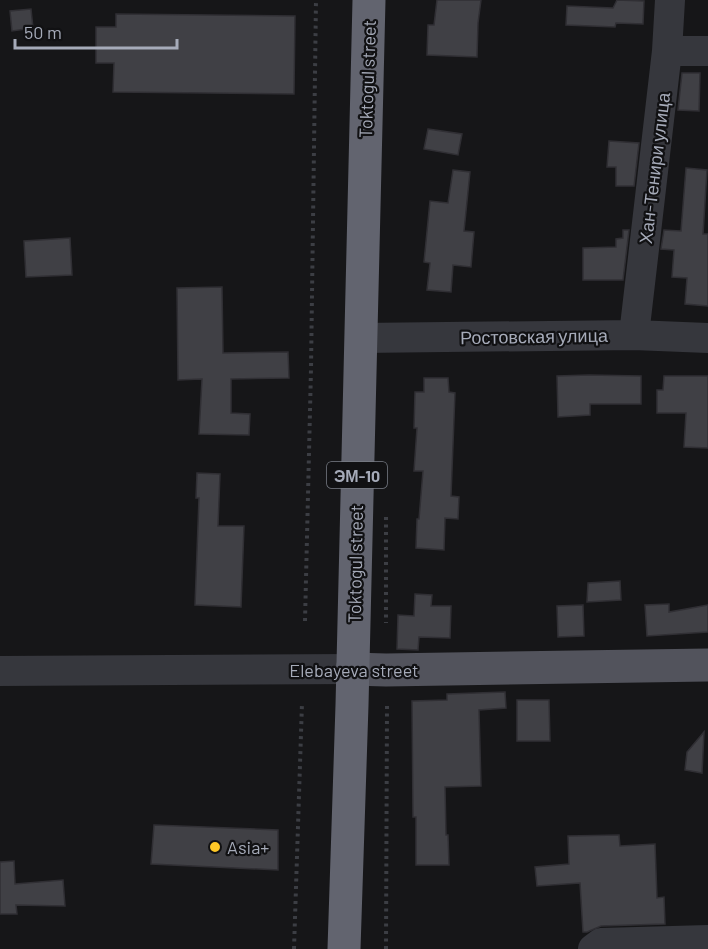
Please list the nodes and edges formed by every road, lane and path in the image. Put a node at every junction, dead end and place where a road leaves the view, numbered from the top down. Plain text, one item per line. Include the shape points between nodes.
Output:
1 (316, 0) edge
2 (369, 0) edge
3 (670, 0) edge
4 (668, 51) junction
5 (708, 51) edge
6 (634, 335) junction
7 (360, 338) junction
8 (708, 338) edge
9 (305, 621) dead end
10 (708, 666) edge
11 (352, 669) junction
12 (0, 671) edge
13 (302, 703) dead end
14 (387, 706) dead end
15 (708, 940) edge
16 (294, 949) edge
17 (344, 949) edge
18 (386, 949) edge
19 (593, 949) edge

1 - 9 path
2 - 7 highway, Toktogul street / ЭМ-10
3 - 4 street, Хан-Тенири улица
4 - 5 street
4 - 6 street, Хан-Тенири улица
6 - 7 street, Ростовская улица
6 - 8 street, Ростовская улица
7 - 11 highway, Toktogul street / ЭМ-10
10 - 11 main road, Elebayeva street
11 - 12 street, Elebayeva street
11 - 17 highway, Toktogul street / ЭМ-10
13 - 16 path
14 - 18 path
15 - 19 street via 601,943

